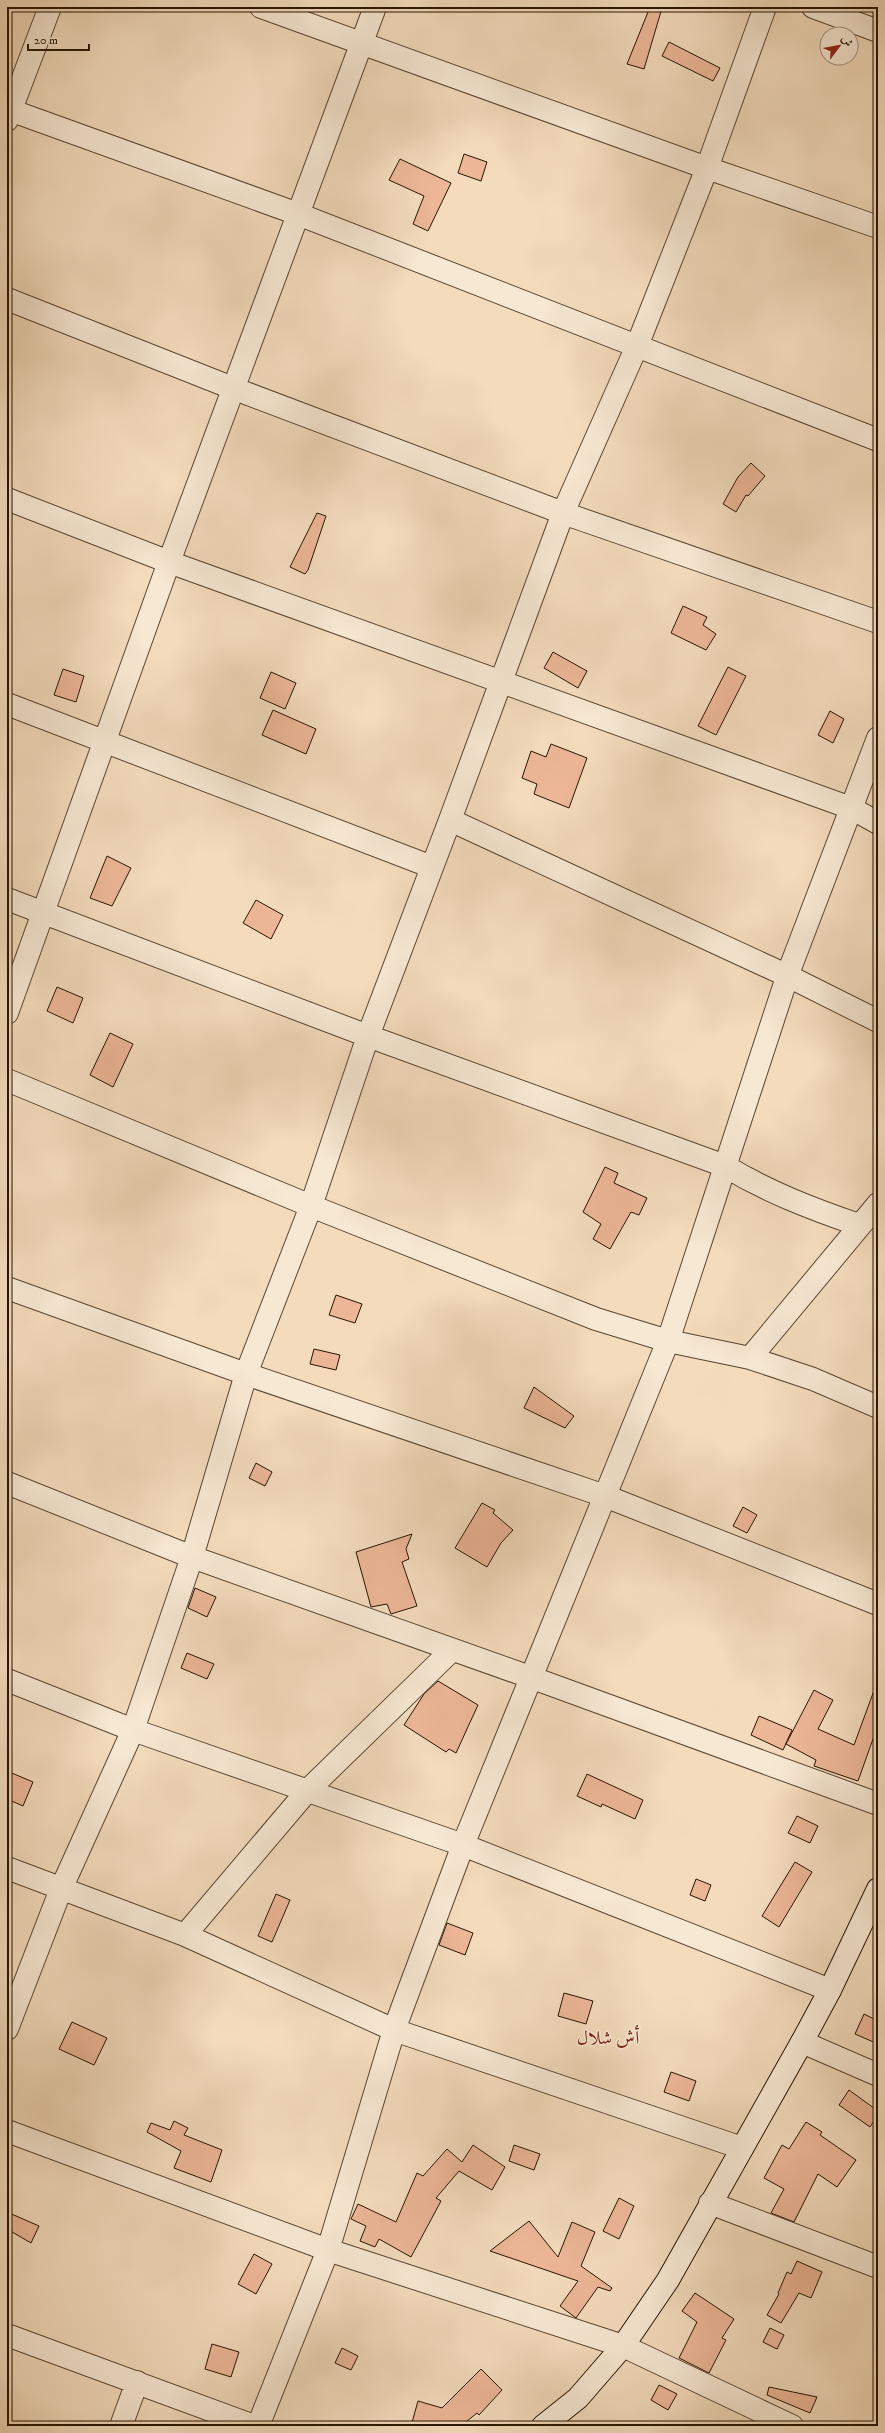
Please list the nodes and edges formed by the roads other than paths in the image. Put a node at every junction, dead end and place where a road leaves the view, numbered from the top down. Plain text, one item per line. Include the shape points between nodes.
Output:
1 (50, 7) edge
2 (261, 7) edge
3 (375, 7) edge
4 (765, 7) edge
5 (813, 7) edge
6 (878, 31) edge
7 (361, 44) junction
8 (8, 113) edge
9 (707, 168) junction
10 (298, 214) junction
11 (878, 227) edge
12 (7, 299) edge
13 (637, 346) junction
14 (235, 389) junction
15 (878, 440) edge
16 (7, 499) edge
17 (563, 513) junction
18 (169, 562) junction
19 (878, 622) edge
20 (501, 681) junction
21 (7, 704) edge
22 (878, 738) edge
23 (105, 742) junction
24 (850, 808) junction
25 (450, 820) junction
26 (878, 823) edge
27 (432, 867) junction
28 (7, 899) edge
29 (43, 913) junction
30 (788, 976) junction
31 (7, 1013) edge
32 (878, 1021) edge
33 (368, 1036) junction
34 (7, 1080) edge
35 (726, 1166) junction
36 (878, 1204) edge
37 (311, 1206) junction
38 (859, 1225) junction
39 (7, 1288) edge
40 (668, 1341) junction
41 (750, 1358) junction
42 (246, 1374) junction
43 (878, 1407) edge
44 (7, 1483) edge
45 (605, 1496) junction
46 (192, 1557) junction
47 (878, 1604) edge
48 (452, 1650) junction
49 (530, 1677) junction
50 (7, 1680) edge
51 (133, 1730) junction
52 (308, 1790) junction
53 (878, 1804) edge
54 (463, 1845) junction
55 (7, 1868) edge
56 (61, 1888) junction
57 (878, 1889) edge
58 (185, 1935) junction
59 (830, 1990) junction
60 (7, 2029) edge
61 (394, 2030) junction
62 (802, 2042) junction
63 (878, 2075) edge
64 (7, 2131) edge
65 (742, 2148) junction
66 (710, 2203) junction
67 (328, 2250) junction
68 (878, 2267) edge
69 (7, 2335) edge
70 (623, 2346) junction
71 (137, 2382) junction
72 (121, 2426) edge
73 (254, 2426) edge
74 (258, 2426) edge
75 (543, 2426) edge
76 (792, 2426) edge

1 - 8 street
2 - 7 street
3 - 7 street
4 - 9 street
5 - 6 street
7 - 9 street
7 - 10 street
8 - 10 street
9 - 11 street
9 - 13 street
10 - 13 street
10 - 14 street
12 - 14 street
13 - 15 street
13 - 17 street
14 - 17 street
14 - 18 street
16 - 18 street
17 - 19 street
17 - 20 street
18 - 20 street
18 - 23 street
20 - 24 street
20 - 25 street
21 - 23 street
22 - 24 street
23 - 27 street
23 - 29 street
24 - 26 street
24 - 30 street
25 - 27 street
25 - 30 street
27 - 33 street
28 - 29 street
29 - 31 street
29 - 33 street
30 - 32 street
30 - 35 street
33 - 35 street
33 - 37 street
34 - 37 street
35 - 38 street via 753,1184 780,1196
35 - 40 street
36 - 38 street
37 - 40 street via 596,1319
37 - 42 street
38 - 41 street
39 - 42 street
40 - 41 street
40 - 45 street
41 - 43 street via 813,1379
42 - 45 street
42 - 46 street
44 - 46 street
45 - 47 street
45 - 49 street
46 - 48 street
46 - 51 street
48 - 49 street
48 - 52 street
49 - 53 street
49 - 54 street
50 - 51 street
51 - 52 street
51 - 56 street
52 - 54 street
52 - 58 street
54 - 59 street
54 - 61 street
55 - 56 street
56 - 58 street
56 - 60 street
57 - 59 street
58 - 61 street
59 - 62 street
61 - 65 street
61 - 67 street
62 - 63 street
62 - 65 street
64 - 67 street
65 - 66 street
66 - 68 street
66 - 70 street via 668,2280
67 - 70 street
67 - 74 street
69 - 71 street
70 - 75 street via 578,2398
70 - 76 street
71 - 72 street
71 - 73 street

